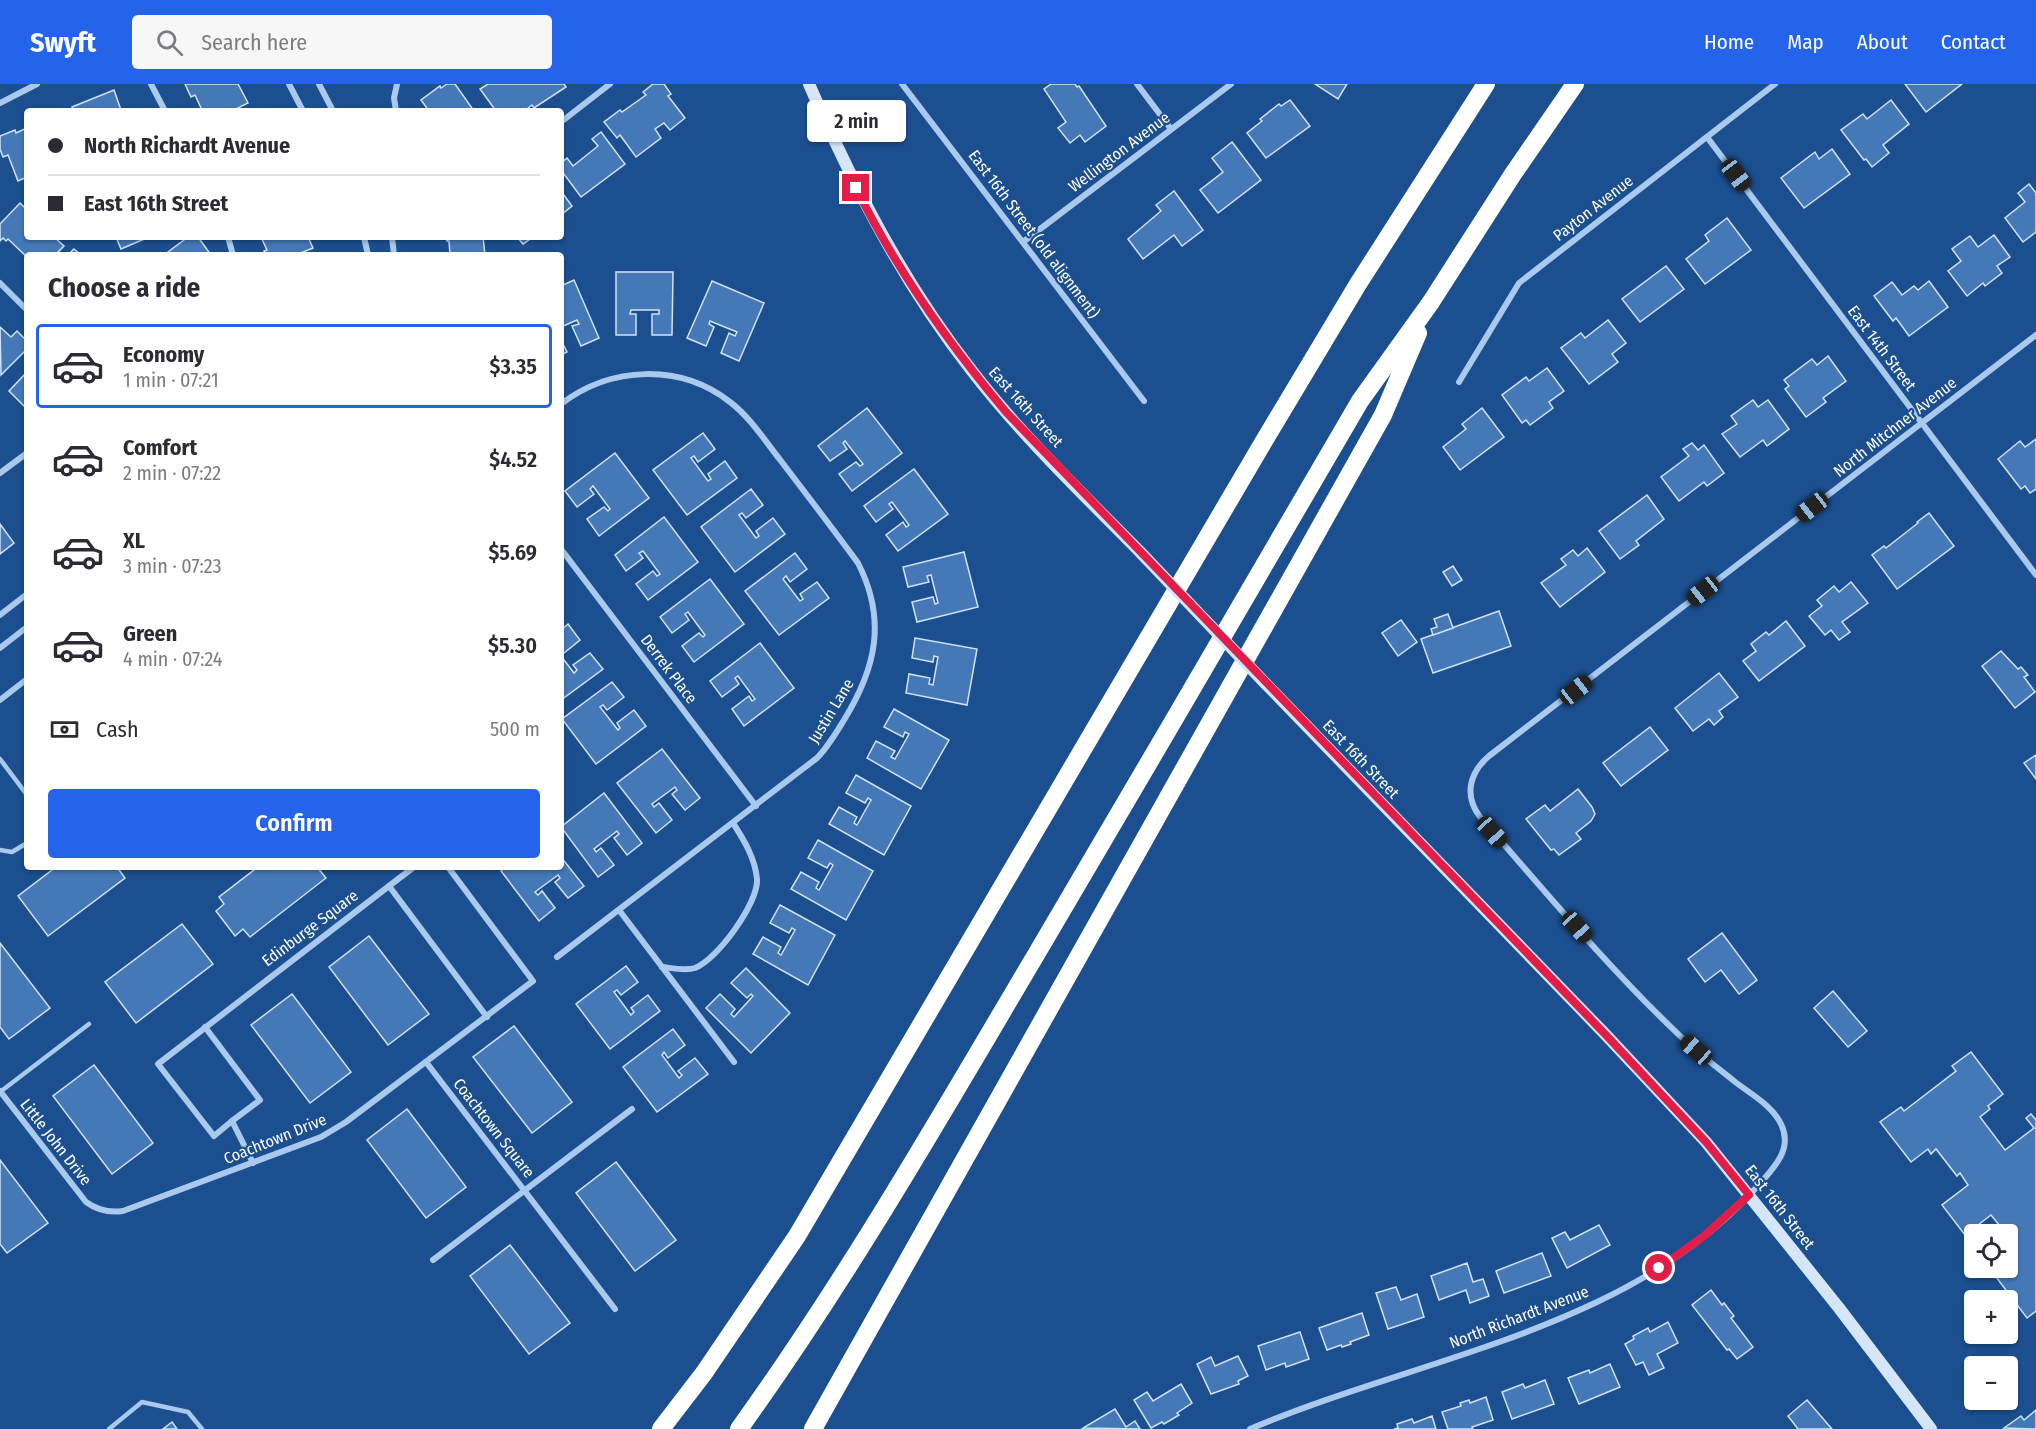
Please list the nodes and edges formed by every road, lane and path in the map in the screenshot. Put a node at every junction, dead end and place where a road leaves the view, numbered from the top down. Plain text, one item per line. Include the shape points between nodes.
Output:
1 (37, 84) edge
2 (151, 84) edge
3 (289, 84) edge
4 (319, 84) edge
5 (397, 84) edge
6 (610, 84) edge
7 (809, 84) edge
8 (902, 84) edge
9 (1137, 84) edge
10 (1231, 84) edge
11 (1486, 84) edge
12 (1575, 84) edge
13 (1775, 84) edge
14 (0, 103) edge
15 (163, 108) edge
16 (301, 108) edge
17 (331, 108) edge
18 (396, 108) edge
19 (564, 120) edge
20 (1172, 129) junction
21 (1707, 137) junction
22 (1023, 242) junction
23 (0, 284) edge
24 (1431, 302) junction
25 (24, 307) edge
26 (2036, 335) edge
27 (1459, 382) dead end
28 (1144, 401) dead end
29 (564, 402) edge
30 (1921, 423) junction
31 (24, 455) edge
32 (0, 473) edge
33 (564, 553) edge
34 (2036, 575) edge
35 (24, 596) edge
36 (0, 615) edge
37 (24, 629) edge
38 (0, 648) edge
39 (24, 681) edge
40 (0, 700) edge
41 (0, 759) edge
42 (24, 791) edge
43 (756, 806) junction
44 (733, 823) junction
45 (24, 845) edge
46 (0, 850) edge
47 (410, 870) edge
48 (450, 870) edge
49 (389, 886) junction
50 (619, 910) junction
51 (557, 957) dead end
52 (662, 967) junction
53 (487, 1017) junction
54 (89, 1024) dead end
55 (205, 1027) junction
56 (426, 1062) junction
57 (734, 1062) dead end
58 (0, 1092) edge
59 (632, 1109) dead end
60 (1774, 1112) joint
61 (232, 1121) junction
62 (253, 1163) junction
63 (525, 1190) junction
64 (1749, 1195) junction
65 (93, 1207) joint
66 (433, 1260) dead end
67 (615, 1309) dead end
68 (109, 1429) edge
69 (202, 1429) edge
70 (661, 1429) edge
71 (740, 1429) edge
72 (813, 1429) edge
73 (1250, 1429) edge
74 (1931, 1429) edge

1 - 14 street
2 - 15 street
3 - 16 street
4 - 17 street
5 - 18 street
6 - 19 street
7 - 64 street, East 16th Street, bridge via 864,204 916,293 1006,412 1605,1034 1706,1142
8 - 22 street, East 16th Street (old alignment)
9 - 20 street
10 - 20 street, Wellington Avenue
11 - 70 highway via 1400,215 1275,422 797,1236
12 - 24 highway
13 - 21 street, Payton Avenue
20 - 22 street, Wellington Avenue
21 - 27 street, Payton Avenue via 1519,283
21 - 30 street, East 14th Street
22 - 28 street, East 16th Street (old alignment)
23 - 25 street
24 - 71 highway via 1360,401 849,1269
24 - 72 highway via 1383,415
26 - 30 street, North Mitchner Avenue
29 - 43 street, Justin Lane via 588,387 623,375 669,375 704,386 730,402 753,425 858,563 869,588 876,629 863,686 822,753
30 - 34 street, East 14th Street
30 - 60 street, North Mitchner Avenue via 1484,761 1475,771 1469,791 1480,817 1633,990 1705,1058
31 - 32 street
33 - 43 street, Derrek Place
35 - 36 street
37 - 38 street
39 - 40 street
41 - 42 lane
43 - 44 street, Justin Lane
44 - 50 street, Justin Lane
44 - 52 street via 753,861 757,881 751,901 709,960 694,968
45 - 46 lane via 12,852
47 - 49 street, Edinburge Square
48 - 53 street, Coachtown Drive via 533,981
49 - 53 street
49 - 55 street, Edinburge Square
50 - 51 street, Justin Lane
50 - 52 street
52 - 57 street
53 - 56 street, Coachtown Drive
54 - 58 lane
55 - 61 street, Edinburge Square via 260,1100
55 - 61 street, Edinburge Square via 158,1064 214,1136
56 - 62 street, Coachtown Drive via 332,1132
56 - 63 street, Coachtown Square
58 - 65 street, Little John Drive
59 - 63 street, Coachtown Square
60 - 64 street, North Richardt Avenue via 1785,1134 1783,1152 1779,1162
61 - 62 street
62 - 65 street, Coachtown Drive via 123,1211
63 - 66 street
63 - 67 street
64 - 73 street, North Richardt Avenue via 1670,1261 1584,1309
64 - 74 street, East 16th Street
68 - 69 lane via 142,1402 188,1412

